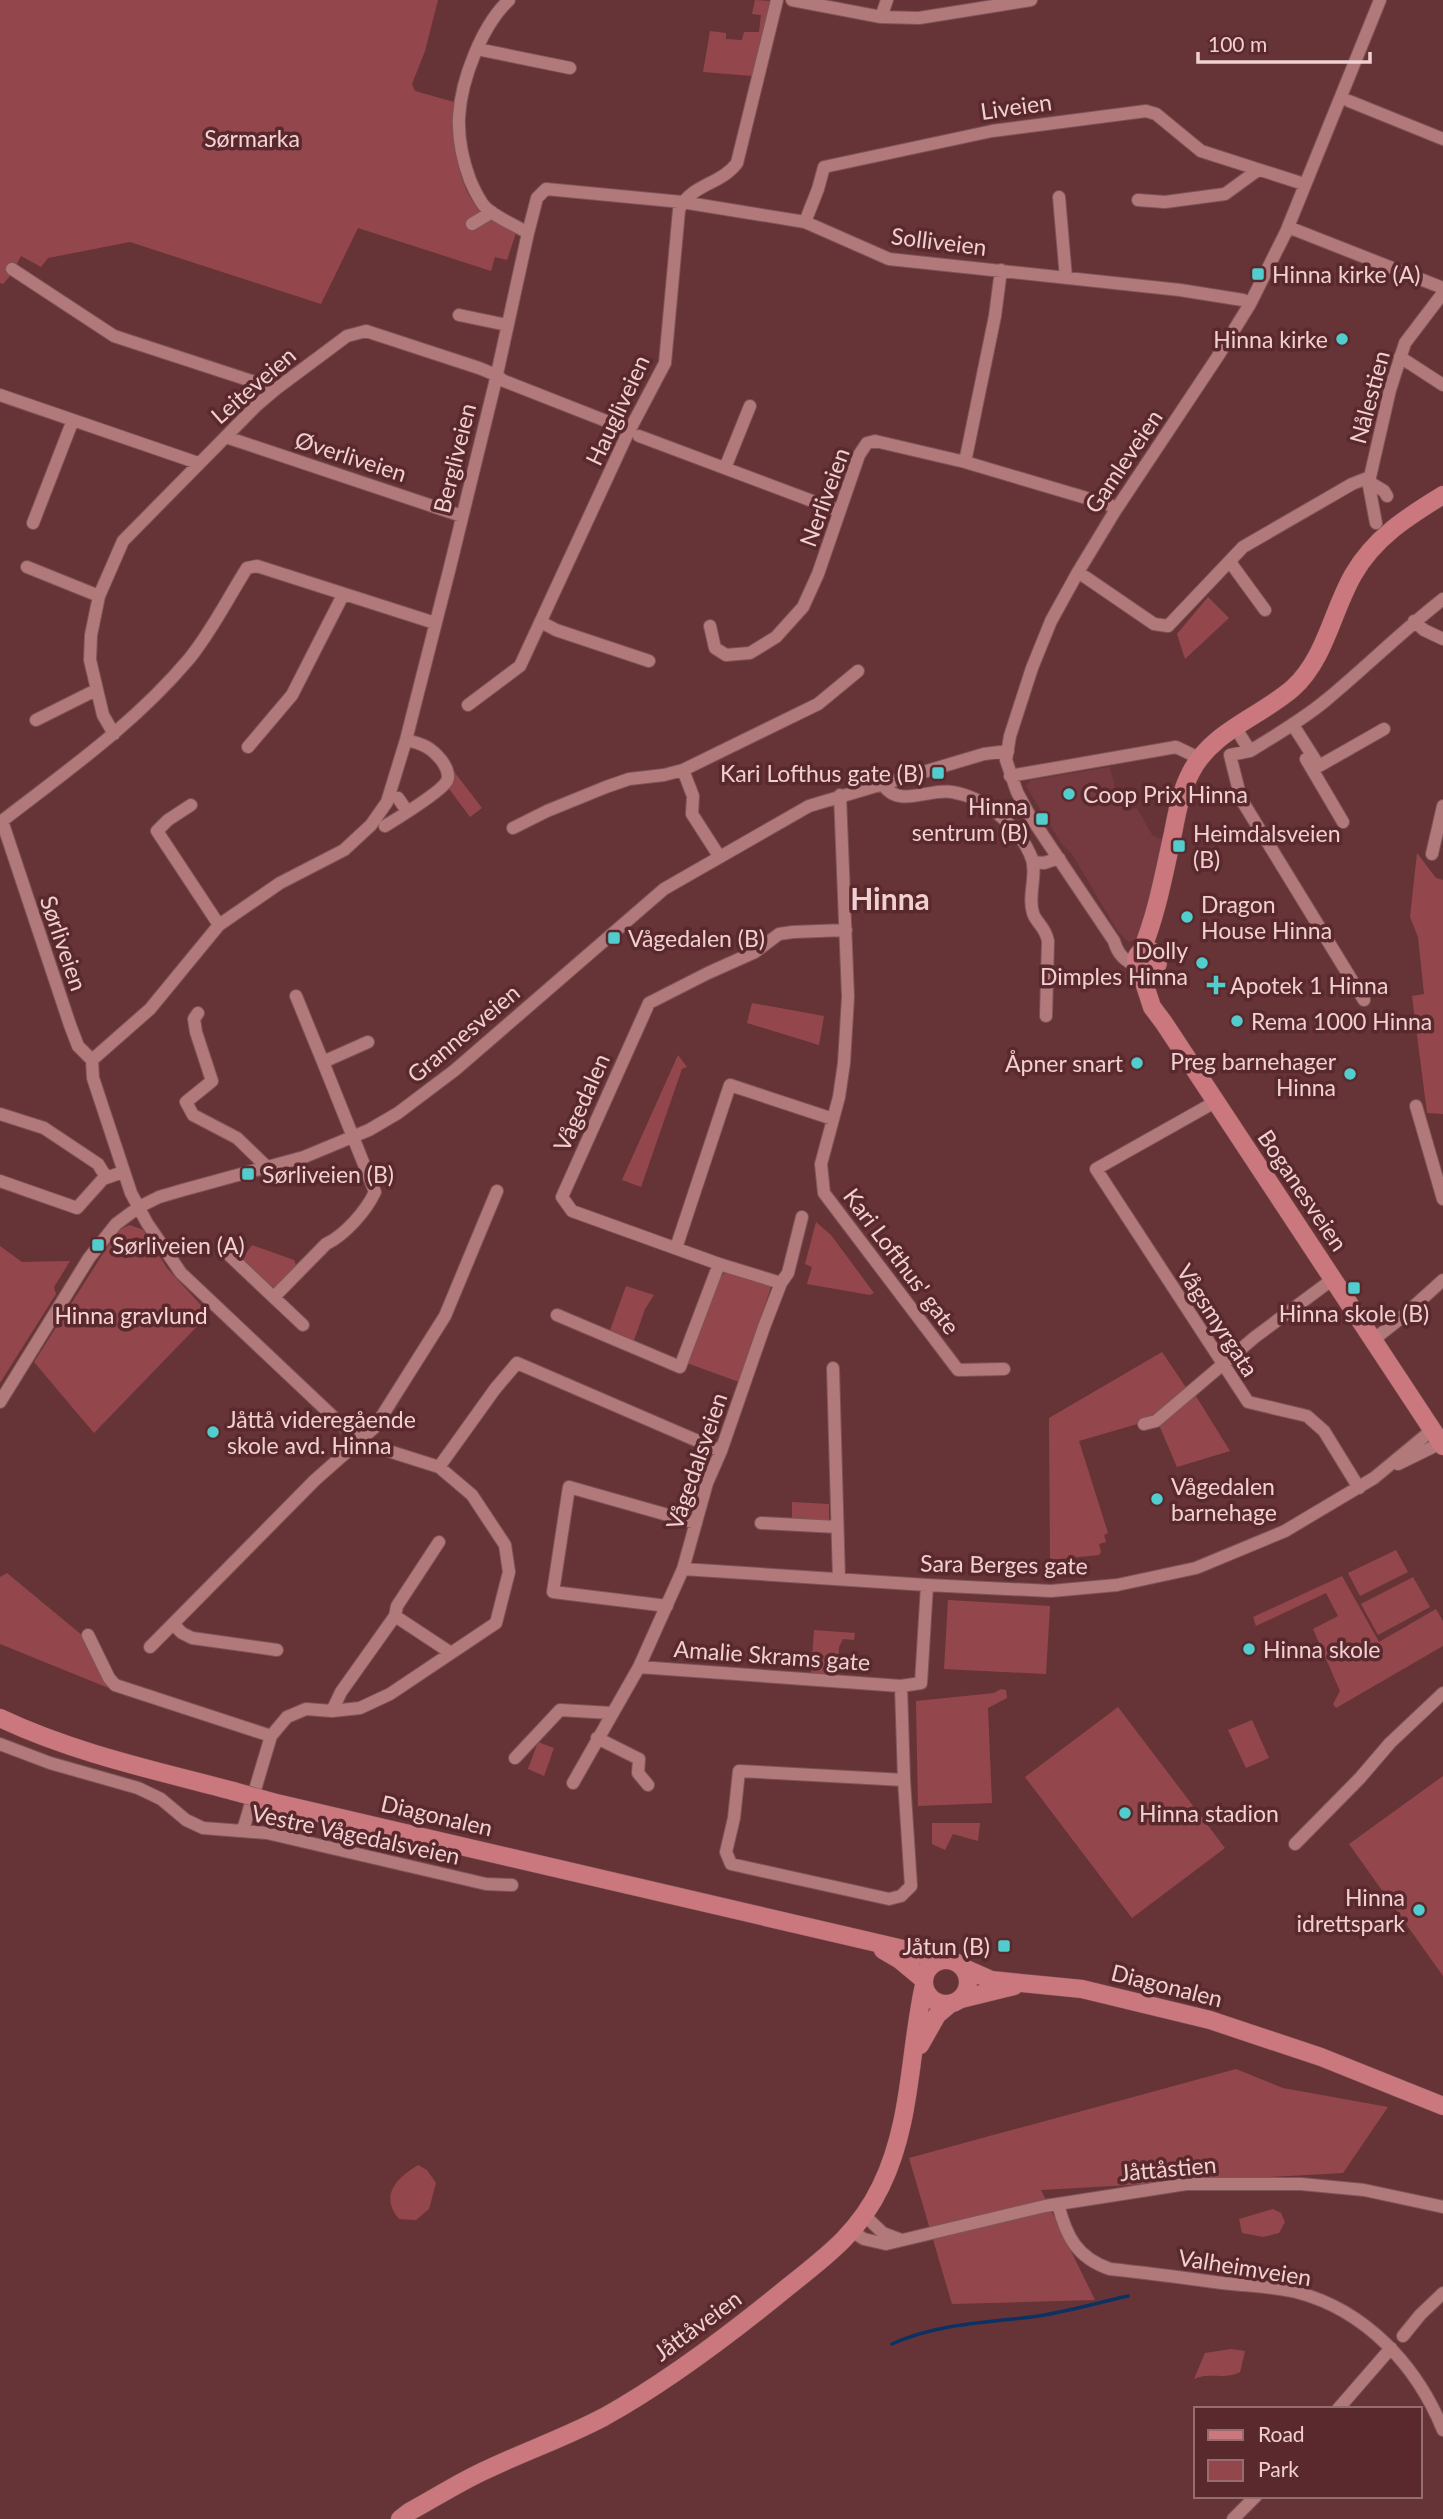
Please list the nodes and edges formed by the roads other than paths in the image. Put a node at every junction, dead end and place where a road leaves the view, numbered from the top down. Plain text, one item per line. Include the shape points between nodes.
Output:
1 (509, 0) edge
2 (777, 0) edge
3 (792, 0) edge
4 (887, 0) edge
5 (1031, 0) edge
6 (1380, 0) edge
7 (881, 17) junction
8 (477, 49) junction
9 (570, 68) dead end
10 (1349, 101) dead end
11 (1443, 139) edge
12 (1258, 170) junction
13 (1304, 184) junction
14 (546, 189) joint
15 (1059, 197) dead end
16 (1138, 200) dead end
17 (682, 202) junction
18 (492, 212) junction
19 (805, 222) junction
20 (472, 224) dead end
21 (1288, 227) junction
22 (528, 233) junction
23 (12, 269) dead end
24 (1001, 270) junction
25 (1066, 278) junction
26 (1443, 291) edge
27 (1250, 304) junction
28 (459, 316) dead end
29 (499, 326) junction
30 (1400, 357) junction
31 (496, 375) junction
32 (1443, 385) edge
33 (276, 389) junction
34 (0, 395) edge
35 (750, 406) dead end
36 (72, 420) junction
37 (634, 433) junction
38 (226, 437) junction
39 (965, 462) junction
40 (198, 463) junction
41 (724, 468) junction
42 (1370, 480) junction
43 (1443, 495) edge
44 (1387, 496) dead end
45 (839, 511) junction
46 (1115, 511) junction
47 (462, 516) junction
48 (33, 523) dead end
49 (1376, 523) dead end
50 (1230, 562) junction
51 (27, 567) dead end
52 (1078, 572) junction
53 (343, 595) junction
54 (99, 596) junction
55 (1443, 599) edge
56 (1265, 610) dead end
57 (1414, 621) junction
58 (541, 622) junction
59 (435, 623) junction
60 (710, 626) dead end
61 (1443, 639) edge
62 (649, 661) dead end
63 (858, 671) dead end
64 (96, 690) junction
65 (468, 705) dead end
66 (36, 720) dead end
67 (1235, 727) junction
68 (1291, 727) junction
69 (1384, 729) dead end
70 (114, 734) junction
71 (407, 740) junction
72 (248, 747) dead end
73 (1007, 751) junction
74 (1250, 751) junction
75 (1199, 758) junction
76 (683, 770) junction
77 (1010, 776) junction
78 (883, 783) junction
79 (840, 796) junction
80 (398, 798) dead end
81 (191, 805) dead end
82 (1443, 806) edge
83 (407, 811) junction
84 (1343, 822) dead end
85 (385, 826) dead end
86 (513, 828) dead end
87 (1432, 854) dead end
88 (719, 856) junction
89 (1059, 858) junction
90 (1033, 862) junction
91 (219, 925) junction
92 (846, 930) junction
93 (1145, 961) junction
94 (296, 996) dead end
95 (1364, 1000) dead end
96 (198, 1013) dead end
97 (1046, 1016) dead end
98 (368, 1042) dead end
99 (92, 1060) junction
100 (323, 1062) junction
101 (1215, 1102) junction
102 (1416, 1106) dead end
103 (0, 1114) edge
104 (833, 1119) junction
105 (354, 1137) junction
106 (267, 1167) junction
107 (123, 1172) junction
108 (106, 1177) junction
109 (0, 1181) edge
110 (497, 1191) dead end
111 (1443, 1199) edge
112 (139, 1207) junction
113 (802, 1217) dead end
114 (676, 1248) junction
115 (230, 1256) dead end
116 (719, 1264) junction
117 (1333, 1279) junction
118 (1443, 1280) edge
119 (781, 1283) junction
120 (274, 1297) junction
121 (557, 1315) dead end
122 (303, 1325) dead end
123 (1373, 1340) junction
124 (1224, 1364) junction
125 (833, 1368) dead end
126 (1004, 1369) dead end
127 (0, 1402) edge
128 (1144, 1424) dead end
129 (1439, 1440) edge
130 (360, 1442) junction
131 (721, 1451) junction
132 (439, 1467) junction
133 (1359, 1488) junction
134 (696, 1523) junction
135 (761, 1523) dead end
136 (837, 1527) junction
137 (439, 1542) dead end
138 (682, 1569) junction
139 (839, 1578) junction
140 (927, 1585) junction
141 (667, 1606) junction
142 (395, 1616) junction
143 (173, 1624) junction
144 (88, 1635) dead end
145 (150, 1647) dead end
146 (277, 1650) dead end
147 (452, 1653) junction
148 (639, 1667) junction
149 (901, 1686) junction
150 (1443, 1693) edge
151 (332, 1711) junction
152 (611, 1713) junction
153 (0, 1718) edge
154 (271, 1736) junction
155 (597, 1738) junction
156 (0, 1744) edge
157 (515, 1758) dead end
158 (904, 1780) junction
159 (573, 1783) dead end
160 (648, 1785) dead end
161 (243, 1830) junction
162 (1295, 1843) dead end
163 (512, 1885) dead end
164 (868, 1942) junction
165 (939, 1961) junction
166 (964, 1968) junction
167 (924, 1982) junction
168 (1027, 1983) junction
169 (956, 2001) junction
170 (913, 2068) junction
171 (1443, 2106) edge
172 (1058, 2204) junction
173 (1443, 2207) edge
174 (865, 2216) junction
175 (853, 2232) junction
176 (900, 2239) junction
177 (1443, 2293) edge
178 (1403, 2336) dead end
179 (1391, 2348) junction
180 (1340, 2407) edge
181 (1443, 2430) edge
182 (1254, 2498) edge
183 (400, 2519) edge
184 (1233, 2519) edge

1 - 8 street
2 - 17 street via 737,163
3 - 7 street
4 - 7 street
5 - 7 street via 919,18
6 - 13 street, Gamleveien
8 - 9 street
8 - 18 street via 464,89 459,130 472,186
10 - 11 street
12 - 13 street, Liveien
12 - 16 street via 1225,194 1165,202
12 - 19 street, Liveien via 1201,151 1156,114 1120,113 957,137 824,167
13 - 21 street, Gamleveien
14 - 17 street, Solliveien
14 - 22 street, Bergliveien via 537,198
15 - 25 street
17 - 19 street, Solliveien
17 - 37 street, Haugliveien via 665,363
18 - 20 street
18 - 22 street
19 - 24 street, Solliveien via 889,259
21 - 26 street, Nålestien
21 - 27 street, Gamleveien
22 - 29 street, Bergliveien
23 - 33 street via 114,336
24 - 25 street, Solliveien
24 - 39 street
25 - 27 street, Solliveien via 1180,290
26 - 30 street, Nålestien
27 - 46 street, Gamleveien
28 - 29 street
29 - 31 street, Bergliveien
30 - 32 street
30 - 42 street, Nålestien
31 - 33 street, Leiteveien via 358,331
31 - 37 street
31 - 47 street, Bergliveien
33 - 38 street, Leiteveien
34 - 36 street
35 - 41 street
36 - 40 street
36 - 48 street
37 - 41 street
37 - 58 street, Haugliveien
38 - 40 street, Leiteveien
38 - 47 street, Øverliveien
39 - 45 street, Nerliveien via 867,443
39 - 46 street, Nerliveien via 1110,505
40 - 54 street, Leiteveien via 123,541
41 - 45 street
42 - 44 street
42 - 49 street, Nålestien
42 - 50 street via 1352,484 1268,531
43 - 67 main road via 1396,525 1372,547 1304,677
45 - 60 street, Nerliveien via 803,607 776,637 750,653 726,654 715,648
46 - 52 street, Gamleveien
47 - 59 street, Bergliveien
50 - 52 street via 1169,628 1154,624
50 - 56 street
51 - 54 street
52 - 73 street, Gamleveien via 1032,668
53 - 59 street
53 - 70 street via 257,566 247,568 191,656
53 - 72 street via 292,695
54 - 64 street, Leiteveien via 90,660
55 - 57 street
57 - 61 street
57 - 68 street
58 - 62 street
58 - 65 street, Haugliveien via 520,667
59 - 71 street, Bergliveien
63 - 76 street via 818,704
64 - 66 street
64 - 70 street, Leiteveien
67 - 74 street
67 - 75 main road
68 - 69 street via 1319,766
68 - 74 street
68 - 84 street
70 - 99 street, Sørliveien via 2,821 78,1046
71 - 83 street via 433,749 448,775 443,786
71 - 91 street, Bergliveien via 387,802 357,839
73 - 77 street, Gamleveien
73 - 78 street, Grannesveien
74 - 95 street via 1230,755 1241,799
75 - 77 street via 1176,747
75 - 93 main road via 1181,794
76 - 86 street via 612,784
76 - 88 street via 693,796 692,814
77 - 89 street, Gamleveien
78 - 79 street, Grannesveien
78 - 90 street via 895,796 950,791 973,798 1008,823
79 - 88 street, Grannesveien via 788,816
79 - 92 street, Kari Lofthus' gate
80 - 83 street
81 - 91 street via 157,831
82 - 87 street
83 - 85 street
88 - 105 street, Grannesveien via 664,889 455,1070 398,1113
89 - 90 street
89 - 93 street, Gamleveien via 1114,941
90 - 97 street via 1032,914 1046,930 1048,941
91 - 99 street, Bergliveien via 150,1009
92 - 104 street, Kari Lofthus' gate via 847,1030
92 - 114 street, Vågedalen via 779,934 755,952 659,996 646,1007 562,1196 572,1211
93 - 101 main road, Boganesveien via 1164,1023
94 - 100 street
96 - 106 street via 196,1032 212,1081 186,1102 193,1115 234,1136
98 - 100 street
99 - 107 street, Sørliveien via 93,1078
100 - 105 street
101 - 117 main road, Boganesveien
101 - 124 street, Vågsmyrgata via 1096,1169
102 - 111 street
103 - 108 street via 44,1128 98,1164
104 - 114 street via 730,1085
104 - 126 street, Kari Lofthus' gate via 821,1164 824,1193 958,1370
105 - 106 street, Grannesveien
105 - 120 street via 375,1192 335,1239
106 - 112 street, Grannesveien
107 - 108 street
107 - 112 street, Sørliveien
108 - 109 street via 77,1208
110 - 130 street via 445,1315 375,1427
112 - 127 street, Grannesveien via 116,1224 89,1258
112 - 130 street, Sørliveien via 181,1273
113 - 119 street, Vågedalsveien via 788,1273
114 - 116 street, Vågedalen
115 - 120 street
116 - 119 street, Vågedalen
116 - 121 street via 680,1367
117 - 123 main road, Boganesveien
117 - 124 street, Boganesveien
118 - 123 street
119 - 131 street, Vågedalsveien
120 - 122 street
123 - 129 main road, Boganesveien
124 - 128 street, Boganesveien via 1156,1421
124 - 133 street, Vågsmyrgata via 1248,1402 1307,1416 1324,1431
125 - 136 street
129 - 133 street, Sara Berges gate
130 - 132 street
130 - 143 street via 315,1480
131 - 132 street via 517,1363
131 - 134 street, Vågedalsveien
132 - 147 street via 477,1502 505,1545 509,1572 496,1623
133 - 140 street, Sara Berges gate via 1285,1531 1196,1568 1117,1585 1051,1591
134 - 138 street, Vågedalsveien
134 - 141 street via 569,1487 553,1592
135 - 136 street
136 - 139 street
137 - 142 street
138 - 139 street, Sara Berges gate
138 - 141 street, Vågedalsveien
139 - 140 street, Sara Berges gate
140 - 149 street via 922,1683
141 - 148 street, Vågedalsveien
142 - 147 street
142 - 151 street
143 - 145 street
143 - 146 street via 192,1638
144 - 154 street via 115,1685
147 - 151 street via 390,1694 360,1708
148 - 149 street, Amalie Skrams gate
148 - 152 street, Vågedalsveien
149 - 158 street
150 - 162 street
151 - 154 street via 296,1712
152 - 155 street, Vågedalsveien
152 - 157 street via 560,1710
153 - 164 main road, Diagonalen, bridge via 80,1751 272,1802
154 - 161 street
155 - 159 street, Vågedalsveien
155 - 160 street via 639,1759 638,1773
156 - 161 street, Vestre Vågedalsveien via 138,1788 203,1828
158 - 158 street via 911,1886 901,1896 889,1899 732,1864 726,1852 739,1771
161 - 163 street, Vestre Vågedalsveien via 486,1884
164 - 165 main road, Diagonalen
164 - 167 main road, Diagonalen via 900,1960
165 - 166 main road via 952,1961
165 - 167 main road via 928,1969
166 - 168 main road, Diagonalen via 991,1980
166 - 169 main road via 968,1988
167 - 169 main road via 932,2000
167 - 170 main road, Jåttåveien
168 - 169 main road, Diagonalen
168 - 171 main road, Diagonalen via 1082,1989 1210,2020 1321,2057
169 - 170 main road, Jåttåveien via 937,2015 923,2036
170 - 174 main road, Jåttåveien via 900,2140
172 - 173 street, Jåttåstien via 1186,2184 1263,2183 1364,2190
172 - 176 street, Jåttåstien
172 - 179 street, Valheimveien via 1069,2240 1098,2265 1299,2293 1350,2314
174 - 175 main road, Jåttåveien
174 - 176 street via 883,2233
175 - 176 street, Jåttåstien via 878,2244
175 - 183 main road, Jåttåveien via 767,2305 647,2391 578,2430 486,2470
177 - 178 street
179 - 180 street
179 - 181 street, Valheimveien via 1424,2390
182 - 184 street

